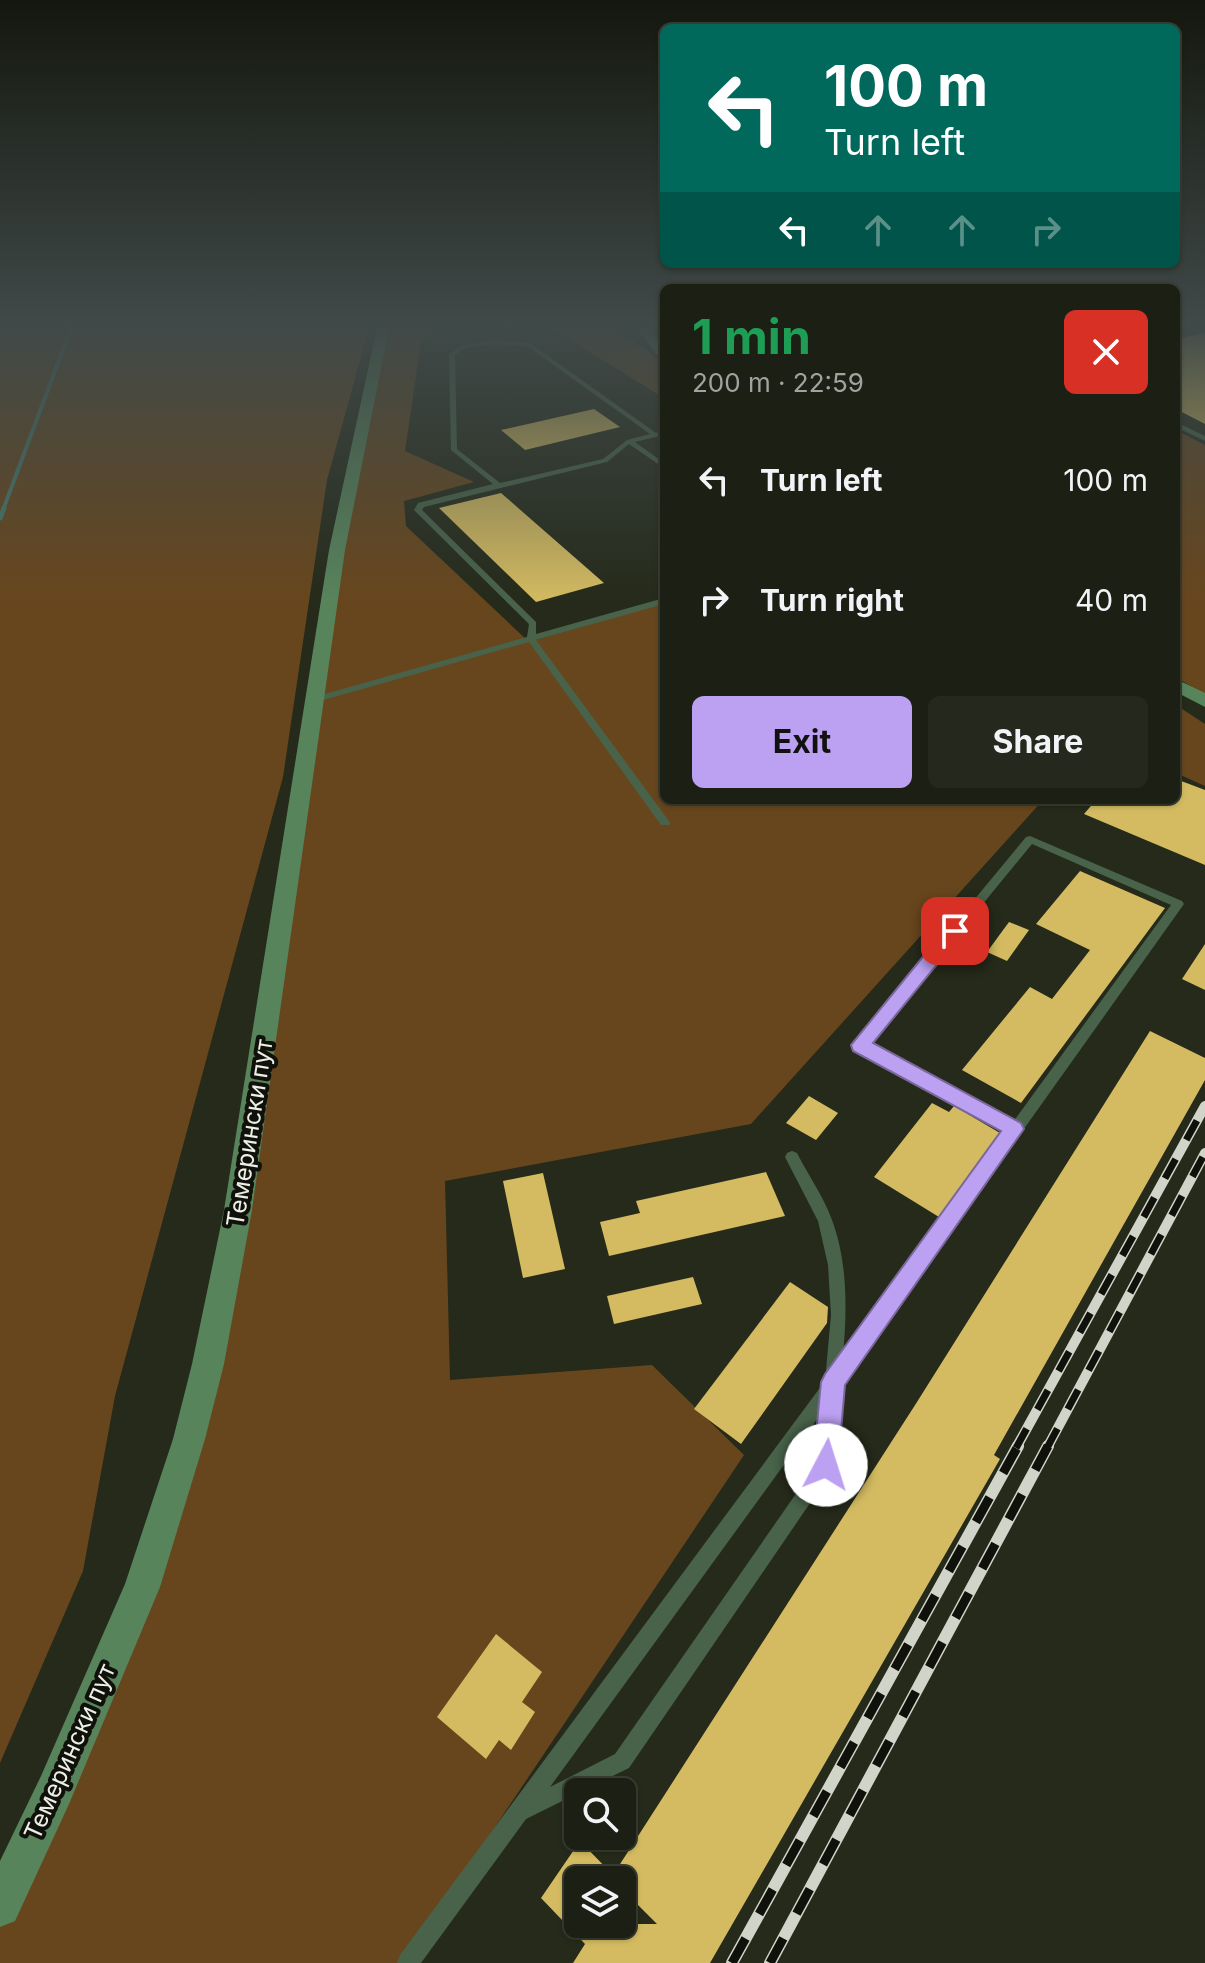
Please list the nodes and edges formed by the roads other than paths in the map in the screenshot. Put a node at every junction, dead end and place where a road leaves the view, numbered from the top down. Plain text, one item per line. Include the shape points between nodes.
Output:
1 (363, 420) edge
2 (453, 420) edge
3 (639, 420) edge
4 (1180, 426) edge
5 (660, 434) edge
6 (1205, 439) edge
7 (629, 441) junction
8 (660, 463) edge
9 (499, 485) junction
10 (660, 602) edge
11 (531, 639) junction
12 (1180, 686) edge
13 (317, 699) junction
14 (1205, 701) edge
15 (665, 823) dead end
16 (1014, 1129) junction
17 (792, 1157) dead end
18 (833, 1382) junction
19 (519, 1812) junction
20 (0, 1906) edge
21 (408, 1963) edge

1 - 13 main road, Темерински пут
2 - 9 lane via 454,450
3 - 5 lane
4 - 6 lane
5 - 7 lane
7 - 8 lane
7 - 9 lane via 605,461
9 - 11 lane via 418,510 533,624
10 - 11 lane
11 - 13 lane
11 - 15 lane
12 - 14 main road
13 - 20 main road, Темерински пут via 226,1279 189,1439 142,1587
16 - 16 lane via 1178,904 1030,839 860,1045
16 - 18 lane
17 - 18 lane via 825,1220 835,1265 839,1315
18 - 19 lane
18 - 19 lane via 826,1465 622,1761
19 - 21 lane

